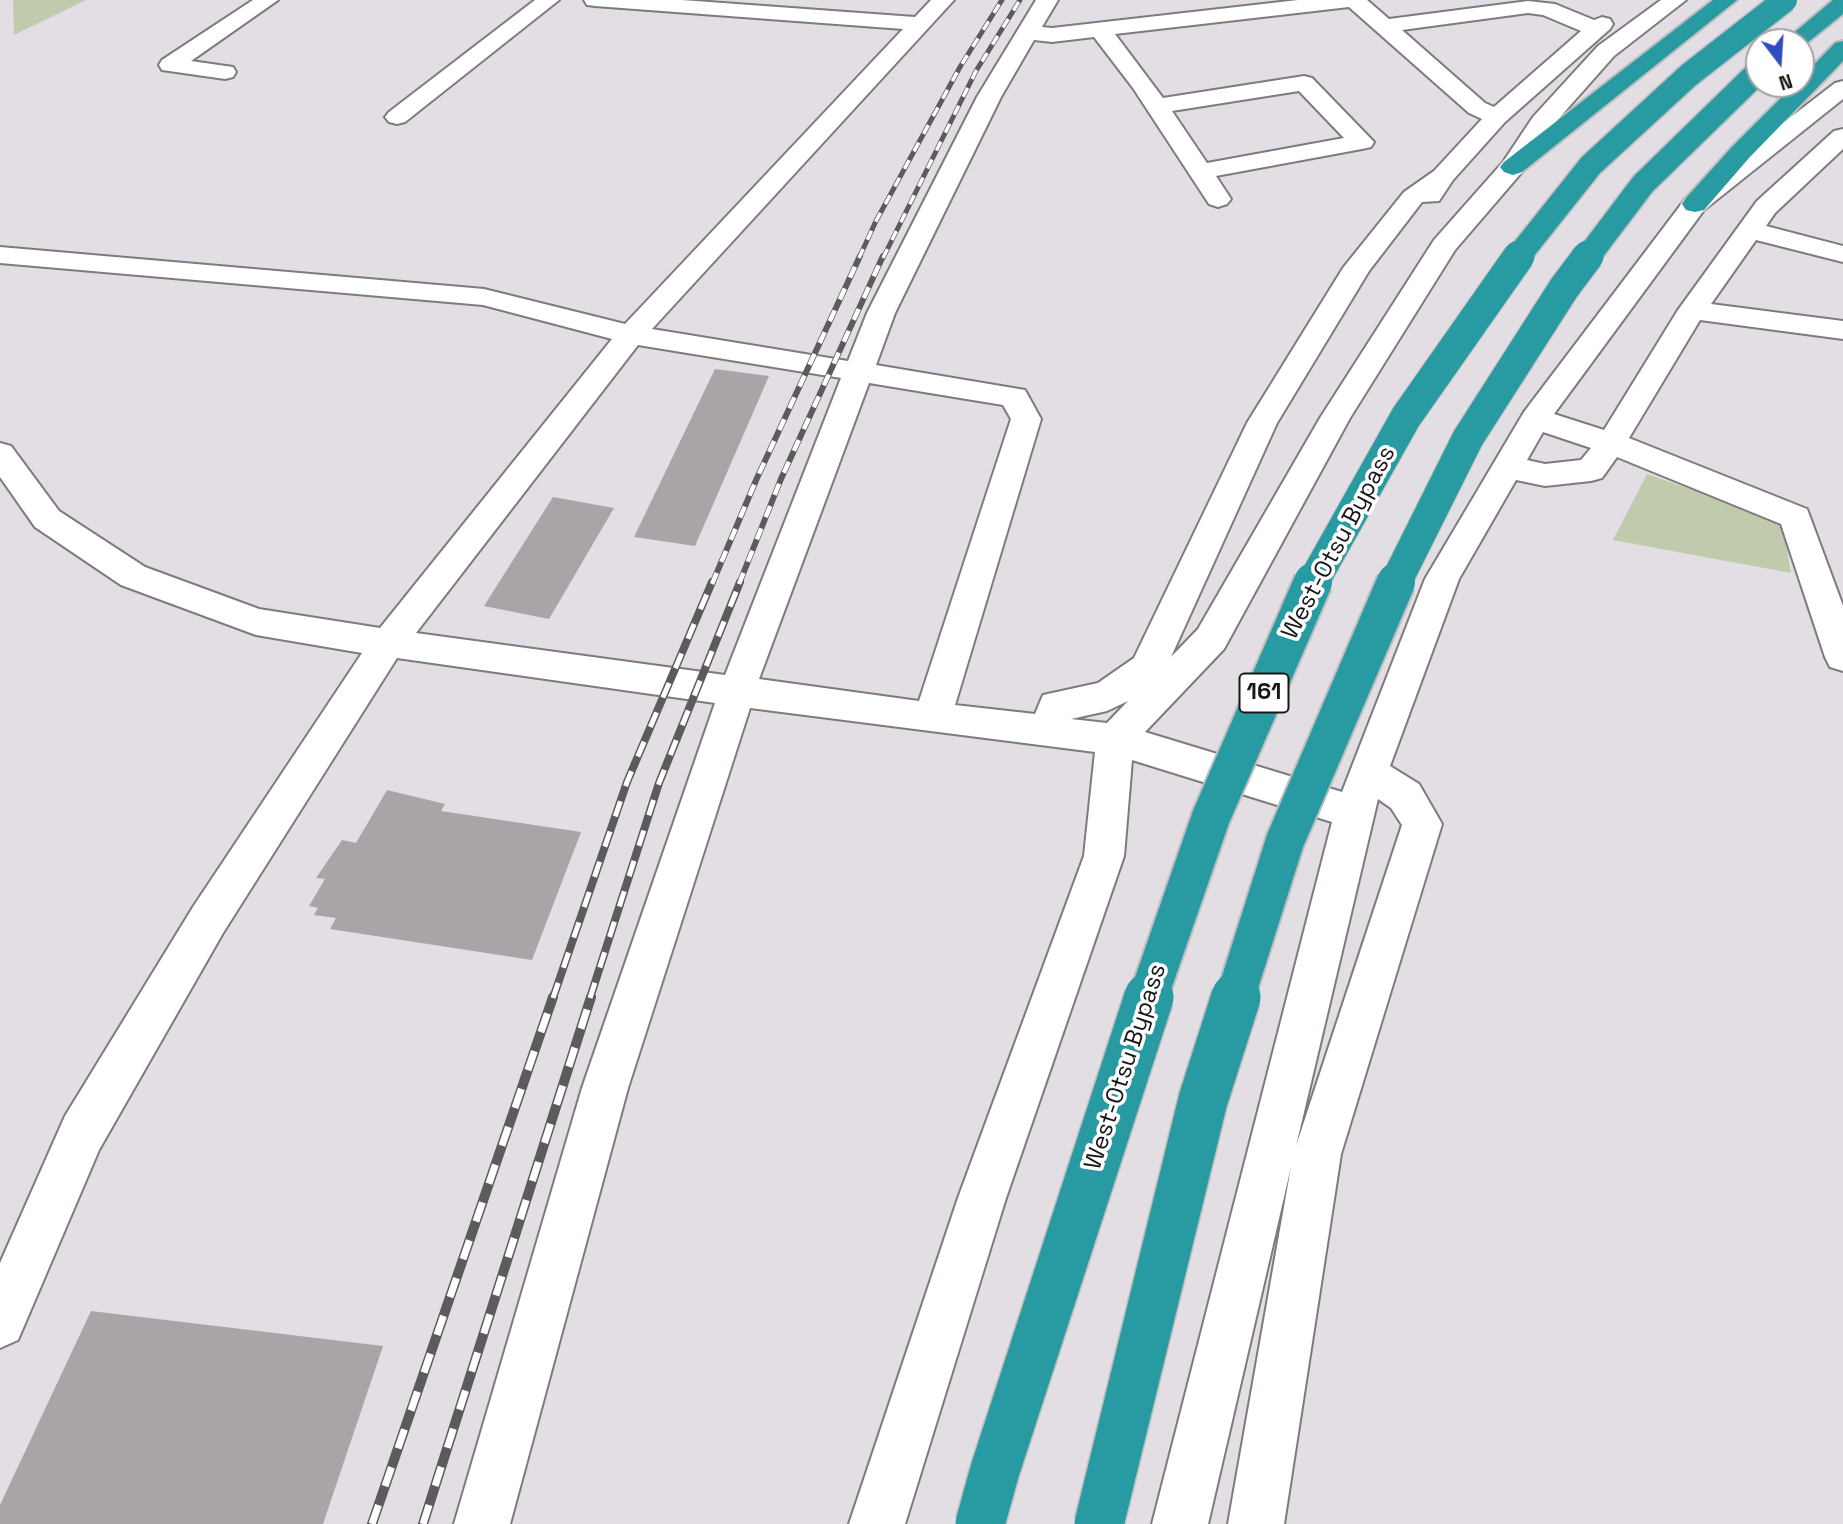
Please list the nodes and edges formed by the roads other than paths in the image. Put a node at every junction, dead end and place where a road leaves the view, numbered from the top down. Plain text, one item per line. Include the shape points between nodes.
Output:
1 (267, 0) edge
2 (548, 0) edge
3 (595, 0) edge
4 (943, 0) edge
5 (1045, 0) edge
6 (1675, 0) edge
7 (1726, 0) edge
8 (1785, 0) edge
9 (1843, 3) edge
10 (1624, 7) dead end
11 (919, 24) junction
12 (1385, 26) junction
13 (1812, 28) edge
14 (1099, 29) junction
15 (1597, 29) junction
16 (1027, 32) junction
17 (1843, 48) edge
18 (225, 72) dead end
19 (1745, 85) edge
20 (1843, 88) edge
21 (1156, 106) junction
22 (397, 117) dead end
23 (1497, 117) junction
24 (1843, 136) edge
25 (1513, 167) junction
26 (1199, 172) junction
27 (1443, 176) junction
28 (1217, 199) dead end
29 (1695, 204) junction
30 (1749, 230) junction
31 (1444, 246) junction
32 (1843, 254) edge
33 (0, 255) edge
34 (1692, 310) junction
35 (1843, 330) edge
36 (631, 335) junction
37 (860, 372) junction
38 (1535, 419) junction
39 (1611, 443) junction
40 (0, 454) edge
41 (1507, 467) junction
42 (1834, 604) edge
43 (388, 643) junction
44 (1843, 657) edge
45 (737, 691) junction
46 (932, 718) junction
47 (1049, 733) junction
48 (1115, 739) junction
49 (1362, 792) junction
50 (0, 1322) edge
51 (482, 1524) edge
52 (877, 1524) edge
53 (981, 1524) edge
54 (1099, 1524) edge
55 (1180, 1524) edge
56 (1256, 1524) edge

1 - 18 street via 170,65
2 - 22 street
3 - 11 street
4 - 11 street
5 - 16 street
6 - 25 street via 1606,51 1542,122
7 - 25 highway
8 - 53 highway, West-Otsu Bypass / 161, bridge via 1689,75 1583,176 1505,273 1406,417 1306,594 1211,817 1119,1085
9 - 13 highway
10 - 15 street
11 - 36 street
12 - 14 street via 1354,0
12 - 15 street via 1528,7 1547,9
12 - 23 street via 1477,108
14 - 16 street via 1052,35
14 - 21 street
15 - 23 street
16 - 37 street via 989,97 881,313
17 - 29 highway
19 - 54 highway, bridge via 1643,184 1563,288 1468,438 1380,614 1284,841 1203,1100
20 - 29 street
21 - 26 street
21 - 26 street via 1304,83 1362,142
23 - 27 street
24 - 30 street via 1766,207
25 - 31 street
26 - 28 street
27 - 31 street via 1427,201 1429,222
27 - 47 street via 1413,197 1357,268 1262,423 1148,668 1107,696 1056,706
29 - 38 street
30 - 32 street
30 - 34 street
31 - 48 street via 1335,418 1211,639
33 - 36 street via 484,297
34 - 35 street
34 - 39 street
36 - 37 street
36 - 43 street
37 - 45 street
37 - 46 street via 1014,397 1026,419
38 - 39 street
38 - 41 street
39 - 41 street via 1591,470 1545,475
39 - 42 street via 1795,517
40 - 43 street via 47,519 133,576 256,622
41 - 49 street via 1441,579
42 - 44 street
43 - 45 street
43 - 50 street via 208,920 82,1133
45 - 46 street
45 - 51 street via 605,1088
46 - 47 street
47 - 48 street
48 - 49 street
48 - 52 street via 1104,856 982,1198
49 - 55 street
49 - 56 street via 1405,796 1422,824 1317,1154

